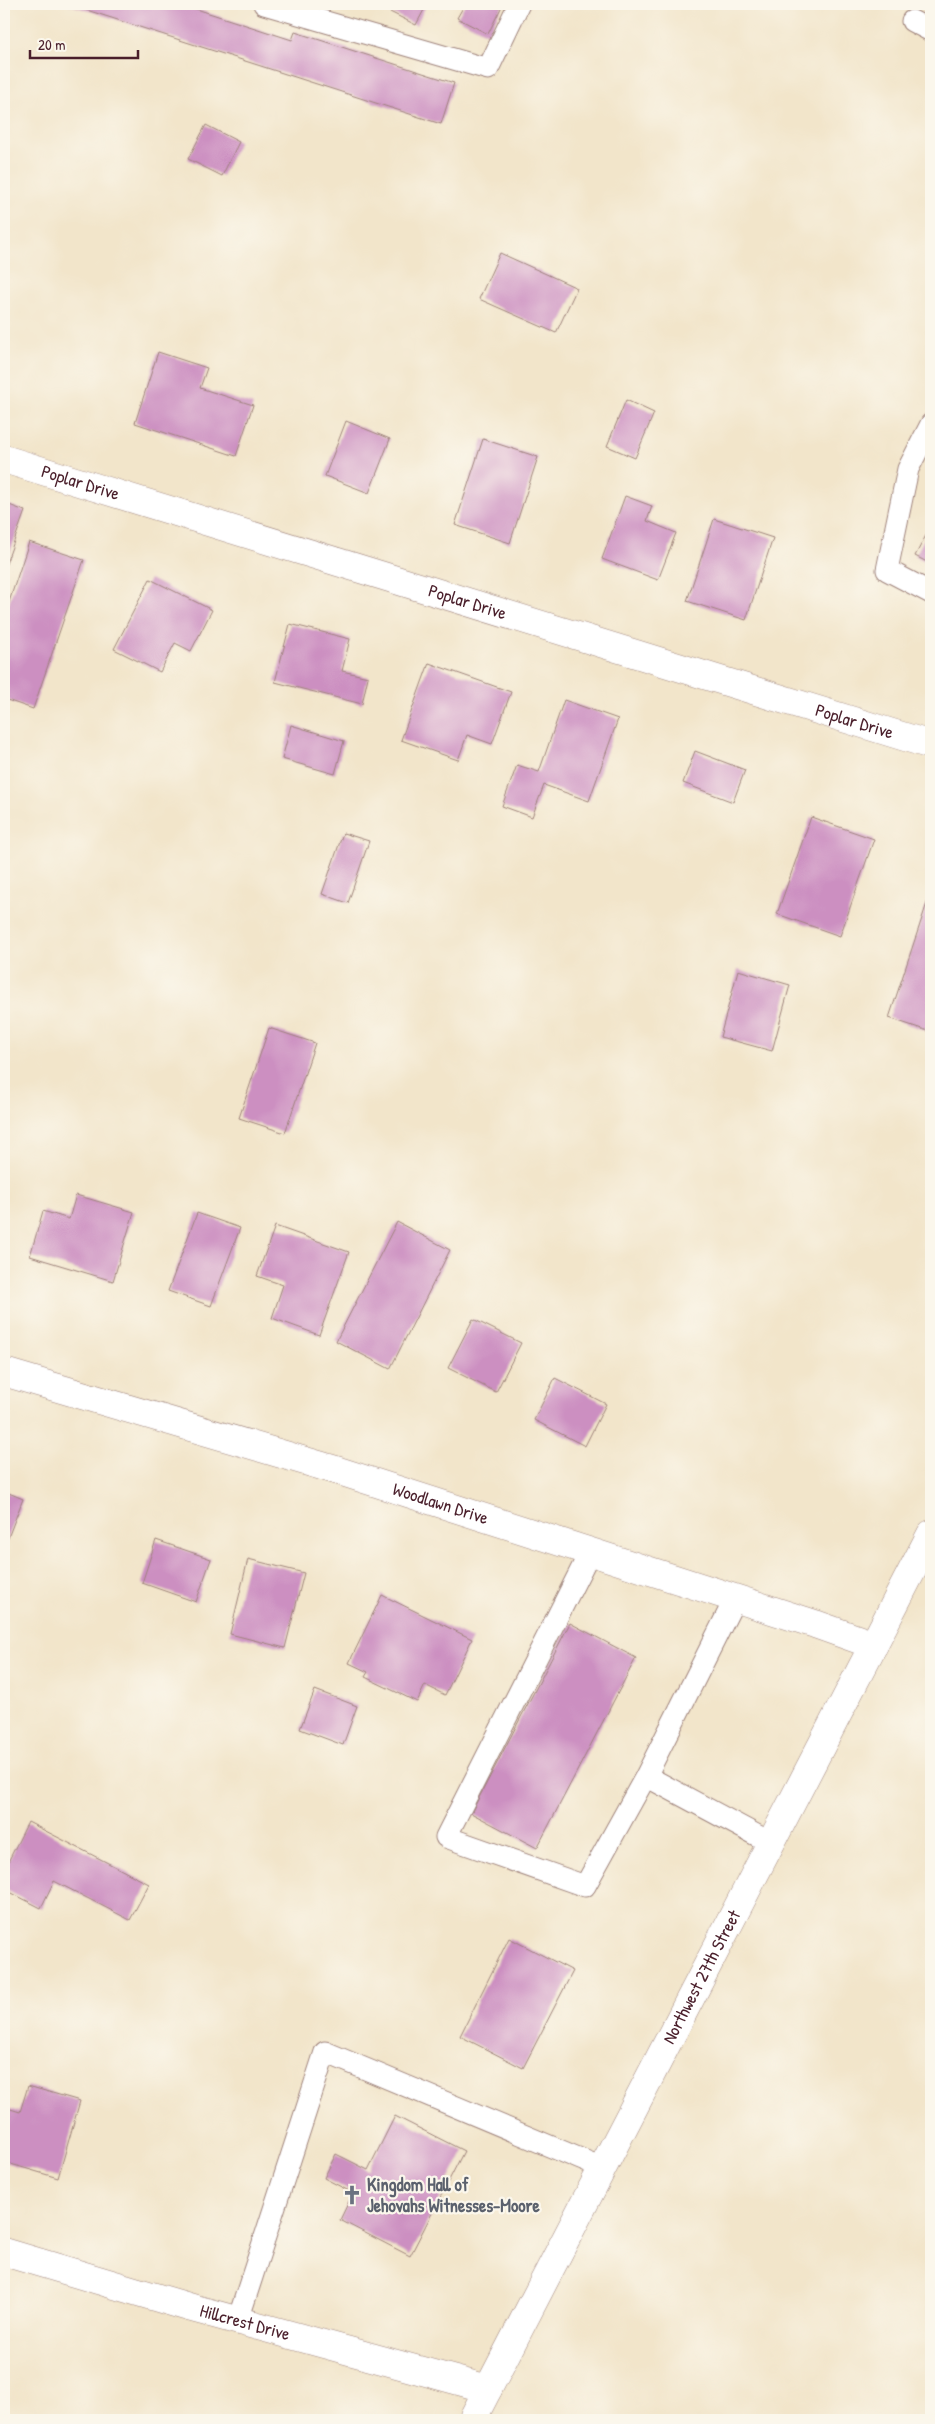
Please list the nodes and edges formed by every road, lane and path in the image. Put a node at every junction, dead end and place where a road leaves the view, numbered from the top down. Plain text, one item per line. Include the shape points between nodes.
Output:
1 (264, 4) edge
2 (519, 4) edge
3 (912, 21) dead end
4 (931, 31) edge
5 (931, 424) edge
6 (4, 459) edge
7 (931, 593) edge
8 (931, 746) edge
9 (4, 1372) edge
10 (931, 1534) edge
11 (590, 1552) junction
12 (735, 1599) junction
13 (874, 1645) junction
14 (646, 1776) junction
15 (771, 1843) junction
16 (602, 2168) junction
17 (4, 2252) edge
18 (238, 2320) junction
19 (488, 2388) junction
20 (472, 2420) edge

1 - 2 lane via 488,69
3 - 4 lane
5 - 7 lane via 908,469 887,570
6 - 8 street, Poplar Drive
9 - 11 street, Woodlawn Drive via 339,1471
10 - 13 street, Northwest 27th Street
11 - 12 street, Woodlawn Drive
11 - 14 lane via 446,1837 585,1886
12 - 13 street, Woodlawn Drive
12 - 14 lane
13 - 15 street, Northwest 27th Street
14 - 15 lane
15 - 16 street, Northwest 27th Street
16 - 18 lane via 325,2052
16 - 19 street, Northwest 27th Street
17 - 18 street, Hillcrest Drive
18 - 19 street, Hillcrest Drive
19 - 20 street, Northwest 27th Street

